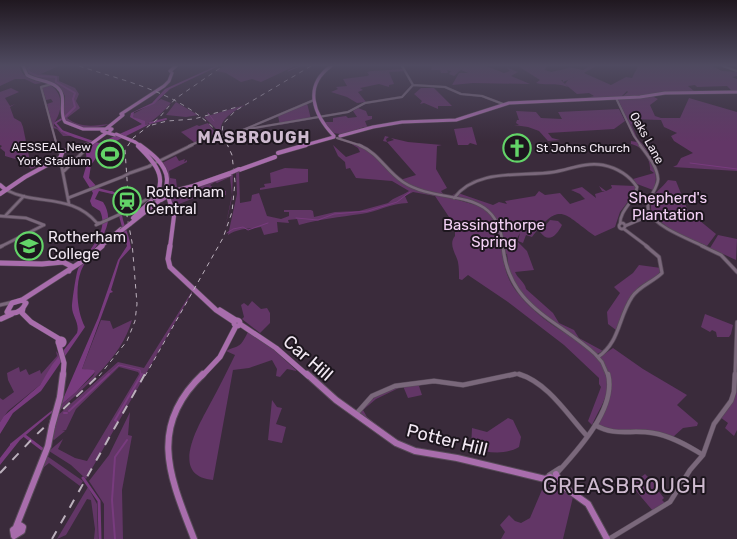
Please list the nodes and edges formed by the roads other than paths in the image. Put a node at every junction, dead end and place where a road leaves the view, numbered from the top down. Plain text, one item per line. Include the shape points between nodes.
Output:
1 (42, 91) edge
2 (61, 91) edge
3 (156, 91) edge
4 (312, 91) edge
5 (407, 91) edge
6 (455, 91) edge
7 (737, 92) edge
8 (616, 98) junction
9 (314, 100) junction
10 (505, 104) junction
11 (319, 117) junction
12 (115, 122) junction
13 (112, 129) junction
14 (241, 131) junction
15 (104, 132) junction
16 (116, 135) junction
17 (337, 136) junction
18 (134, 142) junction
19 (93, 143) junction
20 (146, 149) junction
21 (61, 153) junction
22 (147, 155) junction
23 (60, 159) junction
24 (157, 164) junction
25 (64, 171) junction
26 (3, 190) edge
27 (159, 191) junction
28 (167, 193) junction
29 (25, 196) junction
30 (68, 198) junction
31 (154, 198) junction
32 (454, 198) junction
33 (162, 200) junction
34 (142, 202) junction
35 (170, 202) junction
36 (69, 204) junction
37 (650, 215) junction
38 (0, 216) edge
39 (6, 216) junction
40 (102, 223) junction
41 (129, 223) junction
42 (96, 225) dead end
43 (624, 227) junction
44 (0, 247) edge
45 (0, 263) edge
46 (56, 263) junction
47 (75, 266) junction
48 (737, 272) edge
49 (64, 274) junction
50 (24, 304) junction
51 (4, 307) edge
52 (15, 313) junction
53 (1, 320) edge
54 (737, 322) edge
55 (236, 323) junction
56 (60, 343) junction
57 (598, 357) junction
58 (356, 415) junction
59 (595, 425) junction
60 (587, 436) junction
61 (703, 455) junction
62 (553, 474) junction
63 (19, 531) edge
64 (194, 539) edge
65 (608, 539) edge

1 - 21 street via 54,140
2 - 15 main road via 61,118 75,128
3 - 12 main road via 129,108
4 - 9 main road
5 - 11 street via 393,99
6 - 10 street
7 - 8 main road via 665,93
8 - 10 main road
8 - 37 street, Oaks Lane via 634,136 653,163 658,182 649,200
9 - 11 main road
9 - 14 street
10 - 17 main road via 456,120 402,122
11 - 14 street
11 - 17 main road via 330,133
12 - 13 main road
12 - 15 main road
13 - 15 main road
13 - 16 main road
14 - 24 street, bridge via 202,140
15 - 16 main road
15 - 19 main road
16 - 18 main road, bridge
17 - 28 main road, bridge
17 - 32 street via 372,152 406,184
18 - 20 main road
18 - 22 main road
19 - 21 main road
19 - 25 street
20 - 22 main road
20 - 24 main road
21 - 23 main road
22 - 24 main road
23 - 25 street
23 - 26 main road
24 - 27 main road
24 - 28 main road via 167,179
24 - 30 street, bridge
25 - 30 street
26 - 29 street
27 - 28 main road
27 - 31 main road
27 - 34 street
28 - 33 main road
28 - 35 main road
29 - 36 street
29 - 39 street
30 - 36 street
31 - 33 main road
31 - 34 street
31 - 41 main road
32 - 43 street via 460,189 487,179 554,172 581,164 601,165 622,172 637,187 636,194 620,216 619,227
32 - 57 street via 480,206 494,216 501,228 506,267 522,296 546,319
33 - 35 main road
33 - 41 main road
34 - 40 street
35 - 55 main road, Car Hill via 174,216 170,265 216,310
36 - 40 street via 78,206 97,223
37 - 43 street
37 - 48 street via 664,227 721,255
38 - 39 street
39 - 44 street via 26,218 44,225
40 - 42 street
41 - 47 main road, bridge via 90,258
43 - 57 street via 654,250 661,260 662,273 633,294 612,347
45 - 46 main road
46 - 47 main road via 66,261
46 - 49 main road via 65,262 71,266
47 - 49 main road
47 - 50 main road
49 - 50 main road
50 - 51 main road via 14,302
50 - 52 main road
50 - 56 main road via 22,313
51 - 52 main road
51 - 53 main road
52 - 53 main road
52 - 56 main road
54 - 61 street via 734,392 714,424
55 - 58 main road, Car Hill via 276,348
55 - 64 main road via 220,357 180,401 169,428 166,450 169,473
56 - 63 main road, bridge via 64,362 60,397
57 - 59 street via 607,372 609,385
58 - 60 street via 372,396 393,386 430,381 462,385 512,374 528,377 542,385
58 - 62 main road, Potter Hill via 408,449 544,479
59 - 60 street
59 - 61 street via 612,434 646,432 663,436
60 - 62 street
61 - 65 street via 666,506
62 - 65 main road via 560,485 588,504

